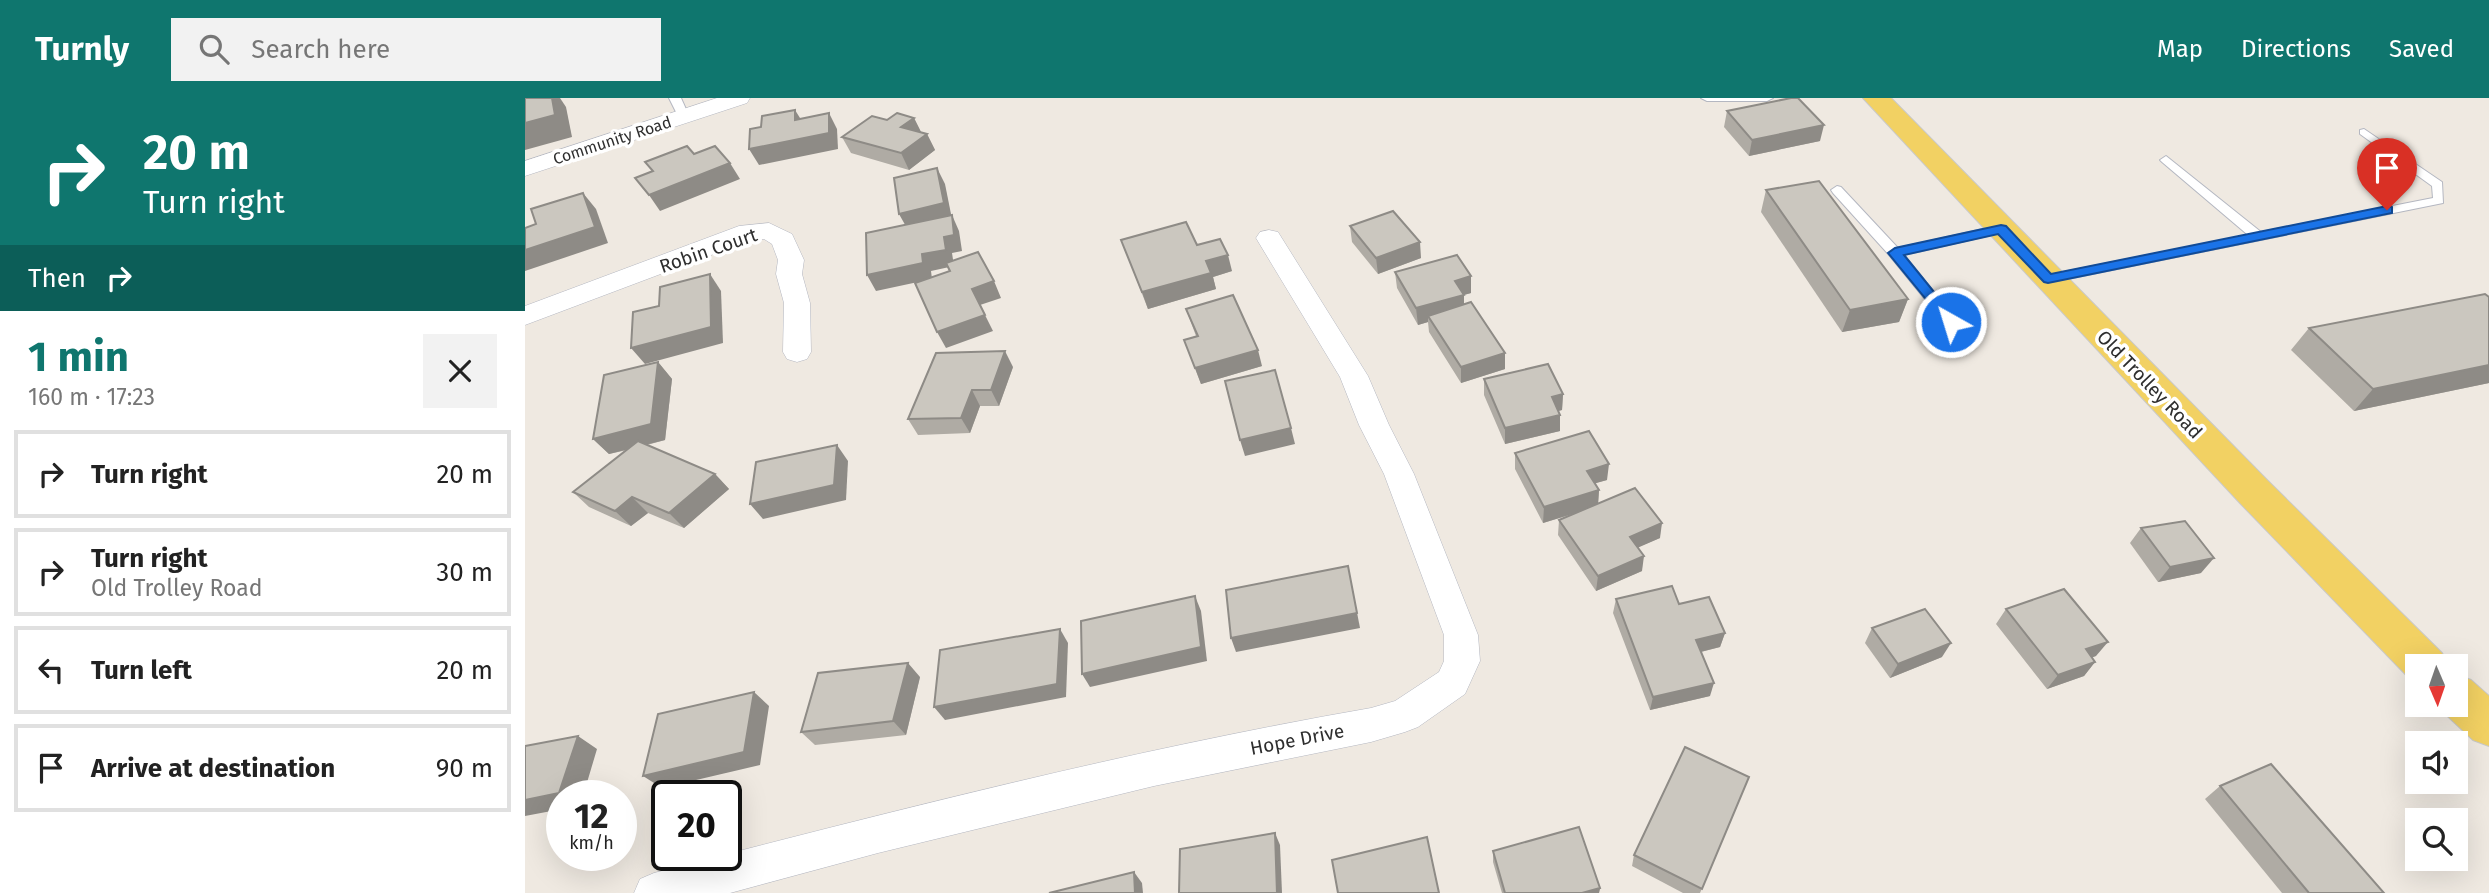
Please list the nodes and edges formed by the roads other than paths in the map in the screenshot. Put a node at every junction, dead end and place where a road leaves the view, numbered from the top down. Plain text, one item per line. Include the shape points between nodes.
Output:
1 (739, 98) edge
2 (1707, 98) edge
3 (1767, 98) edge
4 (1876, 98) edge
5 (679, 107) edge
6 (2364, 132) dead end
7 (2167, 160) dead end
8 (525, 169) edge
9 (1837, 190) dead end
10 (2001, 229) junction
11 (2258, 236) junction
12 (1269, 238) dead end
13 (1895, 253) junction
14 (2048, 279) junction
15 (525, 316) edge
16 (1951, 322) dead end
17 (797, 352) dead end
18 (2414, 654) edge
19 (2468, 706) edge
20 (2489, 725) edge
21 (654, 893) edge

1 - 5 street, Community Road
2 - 3 lane
4 - 10 main road, Old Trolley Road
5 - 8 street, Community Road
6 - 11 lane via 2438,185 2439,200
7 - 11 lane
9 - 13 lane
10 - 13 lane
10 - 14 main road, Old Trolley Road
11 - 14 lane
12 - 21 street, Hope Drive via 1354,376 1399,474 1461,635 1462,661 1453,683 1405,715 1371,725 1154,768
13 - 16 lane
14 - 18 main road, Old Trolley Road
15 - 17 street, Robin Court via 748,232 769,231 783,240 791,260
19 - 20 main road

